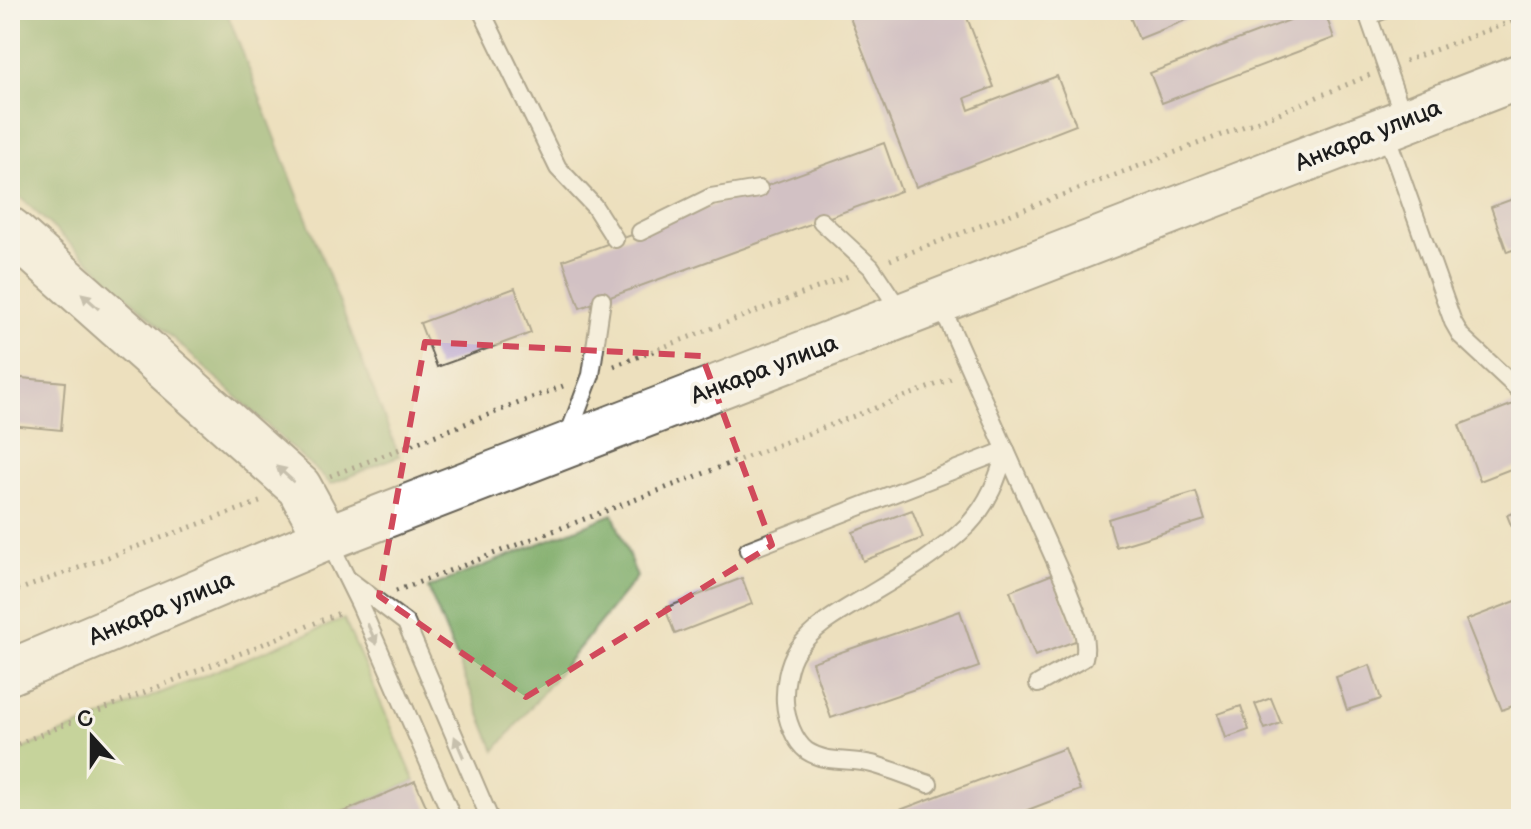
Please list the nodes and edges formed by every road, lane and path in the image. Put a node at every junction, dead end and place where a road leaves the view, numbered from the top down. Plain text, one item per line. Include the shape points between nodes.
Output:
1 (481, 10) edge
2 (1373, 12) edge
3 (1521, 18) edge
4 (1388, 67) junction
5 (1521, 76) edge
6 (1394, 124) junction
7 (759, 189) dead end
8 (821, 221) dead end
9 (10, 230) edge
10 (640, 232) dead end
11 (615, 239) dead end
12 (871, 267) junction
13 (602, 300) dead end
14 (921, 308) junction
15 (971, 372) junction
16 (591, 375) junction
17 (1521, 392) edge
18 (564, 447) junction
19 (1006, 450) junction
20 (299, 487) junction
21 (327, 538) junction
22 (748, 550) dead end
23 (10, 593) edge
24 (367, 602) junction
25 (10, 672) edge
26 (1038, 684) dead end
27 (10, 747) edge
28 (929, 784) dead end
29 (453, 819) edge
30 (490, 819) edge

1 - 11 lane via 558,168 594,206
2 - 4 lane
3 - 4 path
4 - 6 lane
4 - 12 path
5 - 6 main road, Анкара улица
6 - 14 main road, Анкара улица
6 - 17 lane via 1453,322 1461,336
7 - 10 lane via 711,197
8 - 12 lane
20 -> 9 main road
12 - 14 lane
12 - 16 path
13 - 16 lane
14 - 15 lane
14 - 18 main road, Анкара улица
15 - 19 lane
15 - 24 path
16 - 18 lane
16 - 20 path
18 - 21 main road, Анкара улица
19 - 22 lane
19 - 26 lane via 1066,585 1086,650 1080,662
19 - 28 lane via 997,482 968,524 932,555 828,619 795,652 789,670 786,714 805,749 824,760 871,764
20 - 21 main road
20 - 23 path
21 - 24 lane via 346,578
21 - 25 main road, Анкара улица
24 - 27 path
24 -> 29 lane
30 -> 24 lane via 406,623

